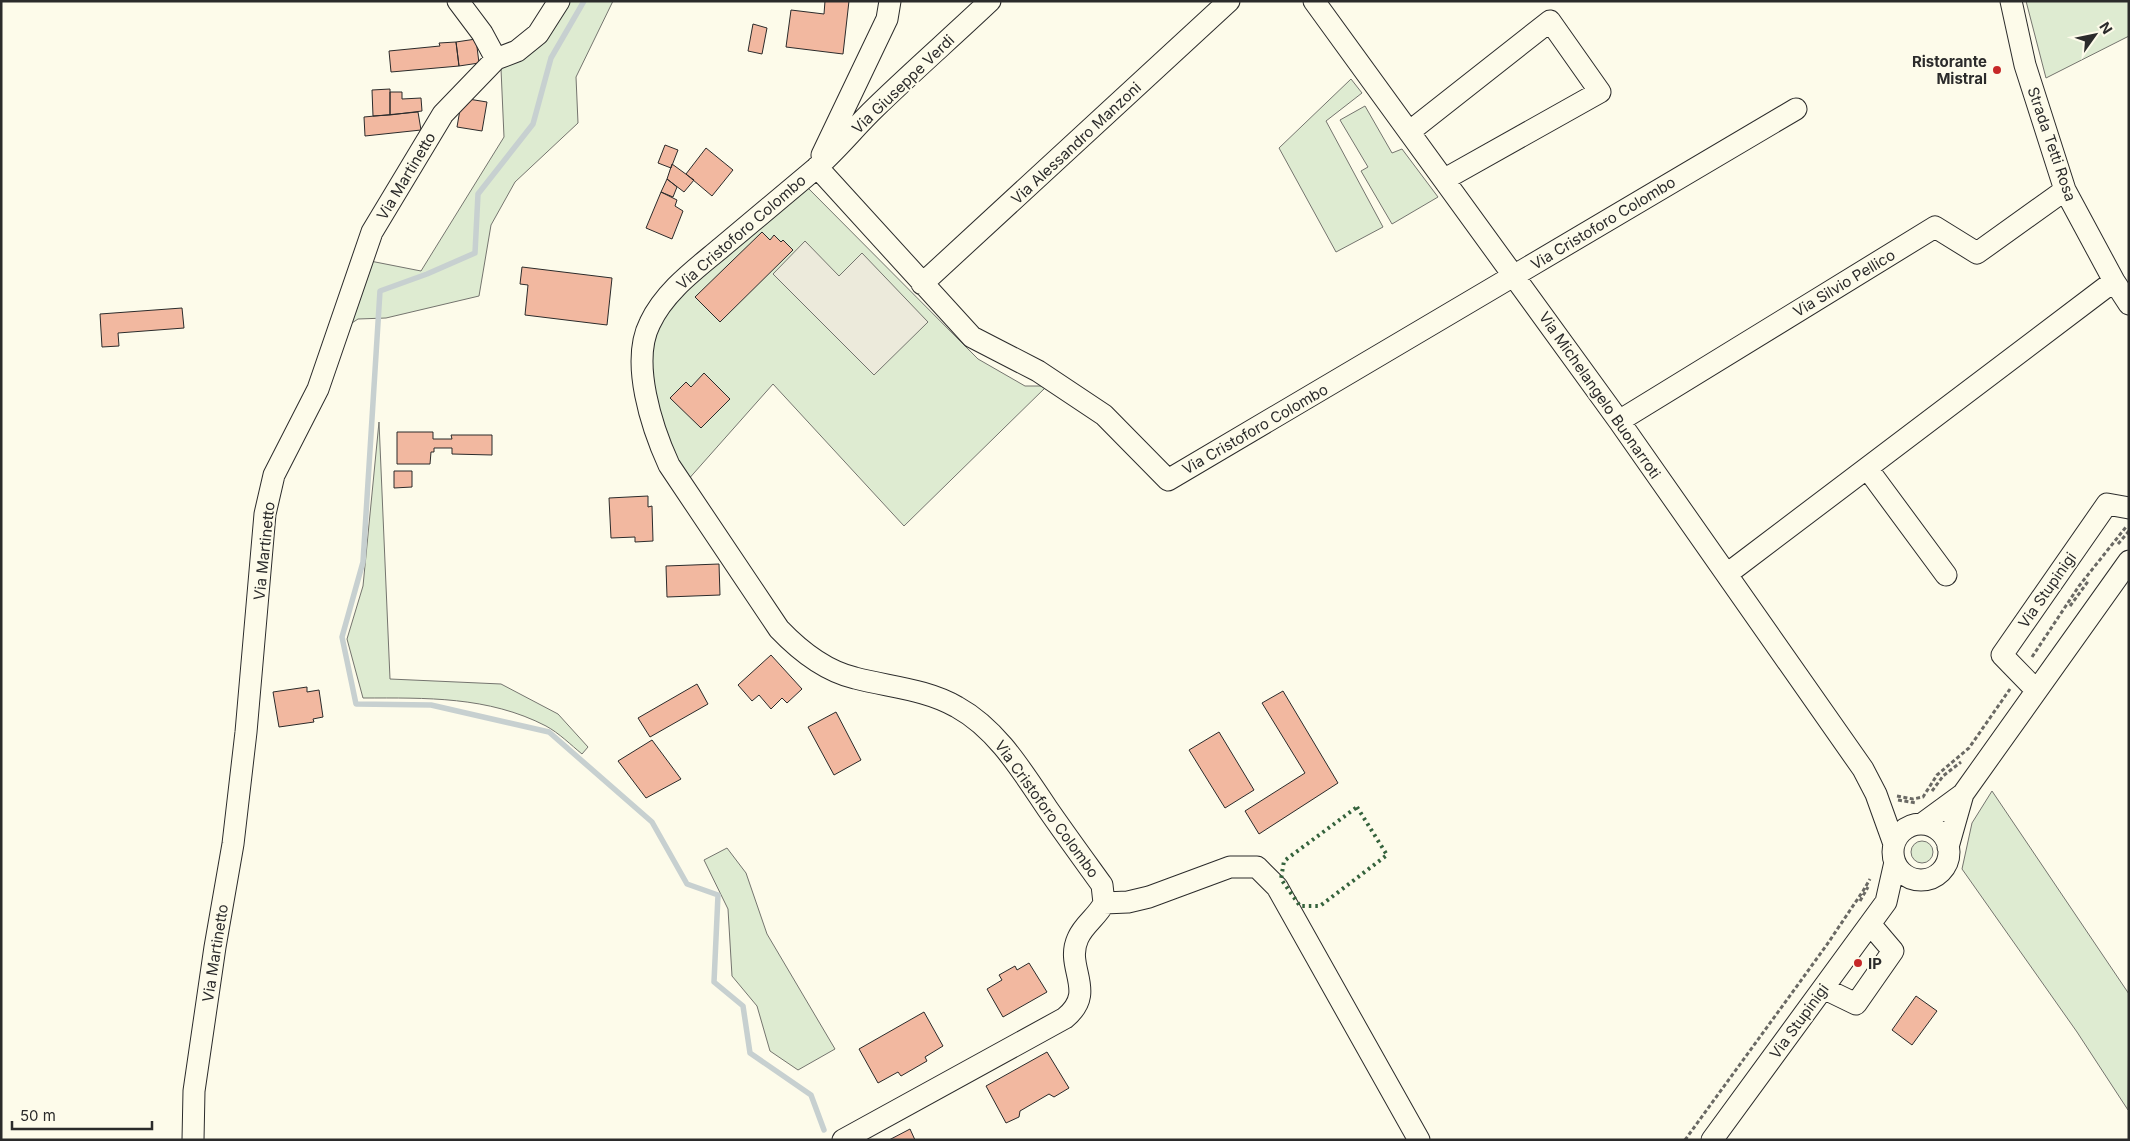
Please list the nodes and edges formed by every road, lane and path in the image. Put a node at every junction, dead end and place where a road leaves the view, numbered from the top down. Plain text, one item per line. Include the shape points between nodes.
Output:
1 (458, 1) edge
2 (559, 1) edge
3 (890, 1) edge
4 (990, 1) edge
5 (1229, 1) edge
6 (1314, 1) edge
7 (2011, 1) edge
8 (496, 59) junction
9 (1796, 108) dead end
10 (1410, 132) junction
11 (817, 167) junction
12 (1444, 179) junction
13 (2065, 190) junction
14 (1515, 276) junction
15 (2114, 282) junction
16 (922, 284) junction
17 (2129, 304) edge
18 (1619, 421) junction
19 (1867, 468) junction
20 (2129, 508) edge
21 (2129, 561) edge
22 (1727, 574) junction
23 (1946, 575) dead end
24 (2036, 690) junction
25 (1876, 794) junction
26 (1963, 794) junction
27 (1918, 825) junction
28 (1948, 847) junction
29 (1895, 853) junction
30 (1924, 880) junction
31 (1886, 902) junction
32 (1104, 903) junction
33 (1870, 924) junction
34 (1824, 988) junction
35 (844, 1138) edge
36 (194, 1140) edge
37 (1419, 1140) edge
38 (1712, 1140) edge

1 - 8 street via 482,33
2 - 8 street via 538,34 517,51
3 - 11 street via 887,19
4 - 11 street, Via Giuseppe Verdi
5 - 16 street, Via Alessandro Manzoni
6 - 10 street, Via Michelangelo Buonarroti
7 - 13 street, Strada Tetti Rosa via 2025,66
8 - 36 street, Via Martinetto via 442,114 372,232 318,390 274,475 265,514 233,844 194,1091
9 - 14 street, Via Cristoforo Colombo
10 - 12 street, Via Michelangelo Buonarroti
10 - 12 street via 1550,21 1600,92
11 - 16 street, Via Cristoforo Colombo
11 - 32 street, Via Cristoforo Colombo via 689,274 660,305 649,324 643,346 643,372 648,407 661,449 668,465 762,605 797,647 812,659 852,678 933,696 977,719 1022,770 1077,848 1102,886
12 - 14 street, Via Michelangelo Buonarroti
13 - 15 street, Strada Tetti Rosa
13 - 18 street, Via Silvio Pellico via 1977,253 1935,227
14 - 16 street, Via Cristoforo Colombo via 1168,480 1104,415 1038,372 972,337
14 - 18 street, Via Michelangelo Buonarroti
15 - 17 street, Strada Tetti Rosa
15 - 19 street
18 - 22 street, Via Michelangelo Buonarroti
19 - 22 street
19 - 23 street
20 - 24 street, Via Stupinigi via 2107,504 2002,654
21 - 24 street
22 - 25 street, Via Michelangelo Buonarroti via 1863,769
24 - 26 street
25 - 27 street, Via Michelangelo Buonarroti
25 - 29 street, Via Michelangelo Buonarroti
26 - 27 street
26 - 28 street
27 - 28 street via 1931,826 1939,831
27 - 29 street via 1898,836
28 - 30 street via 1946,864 1941,872
29 - 30 street via 1907,876
29 - 31 street, Via Stupinigi
30 - 31 street, Via Stupinigi
31 - 33 street, Via Stupinigi
32 - 35 street via 1078,937 1075,964 1081,994 1072,1012
32 - 37 street via 1149,897 1230,867 1257,867 1277,887
33 - 34 street, Via Stupinigi
33 - 34 street via 1893,951 1856,1004
34 - 38 street, Via Stupinigi

